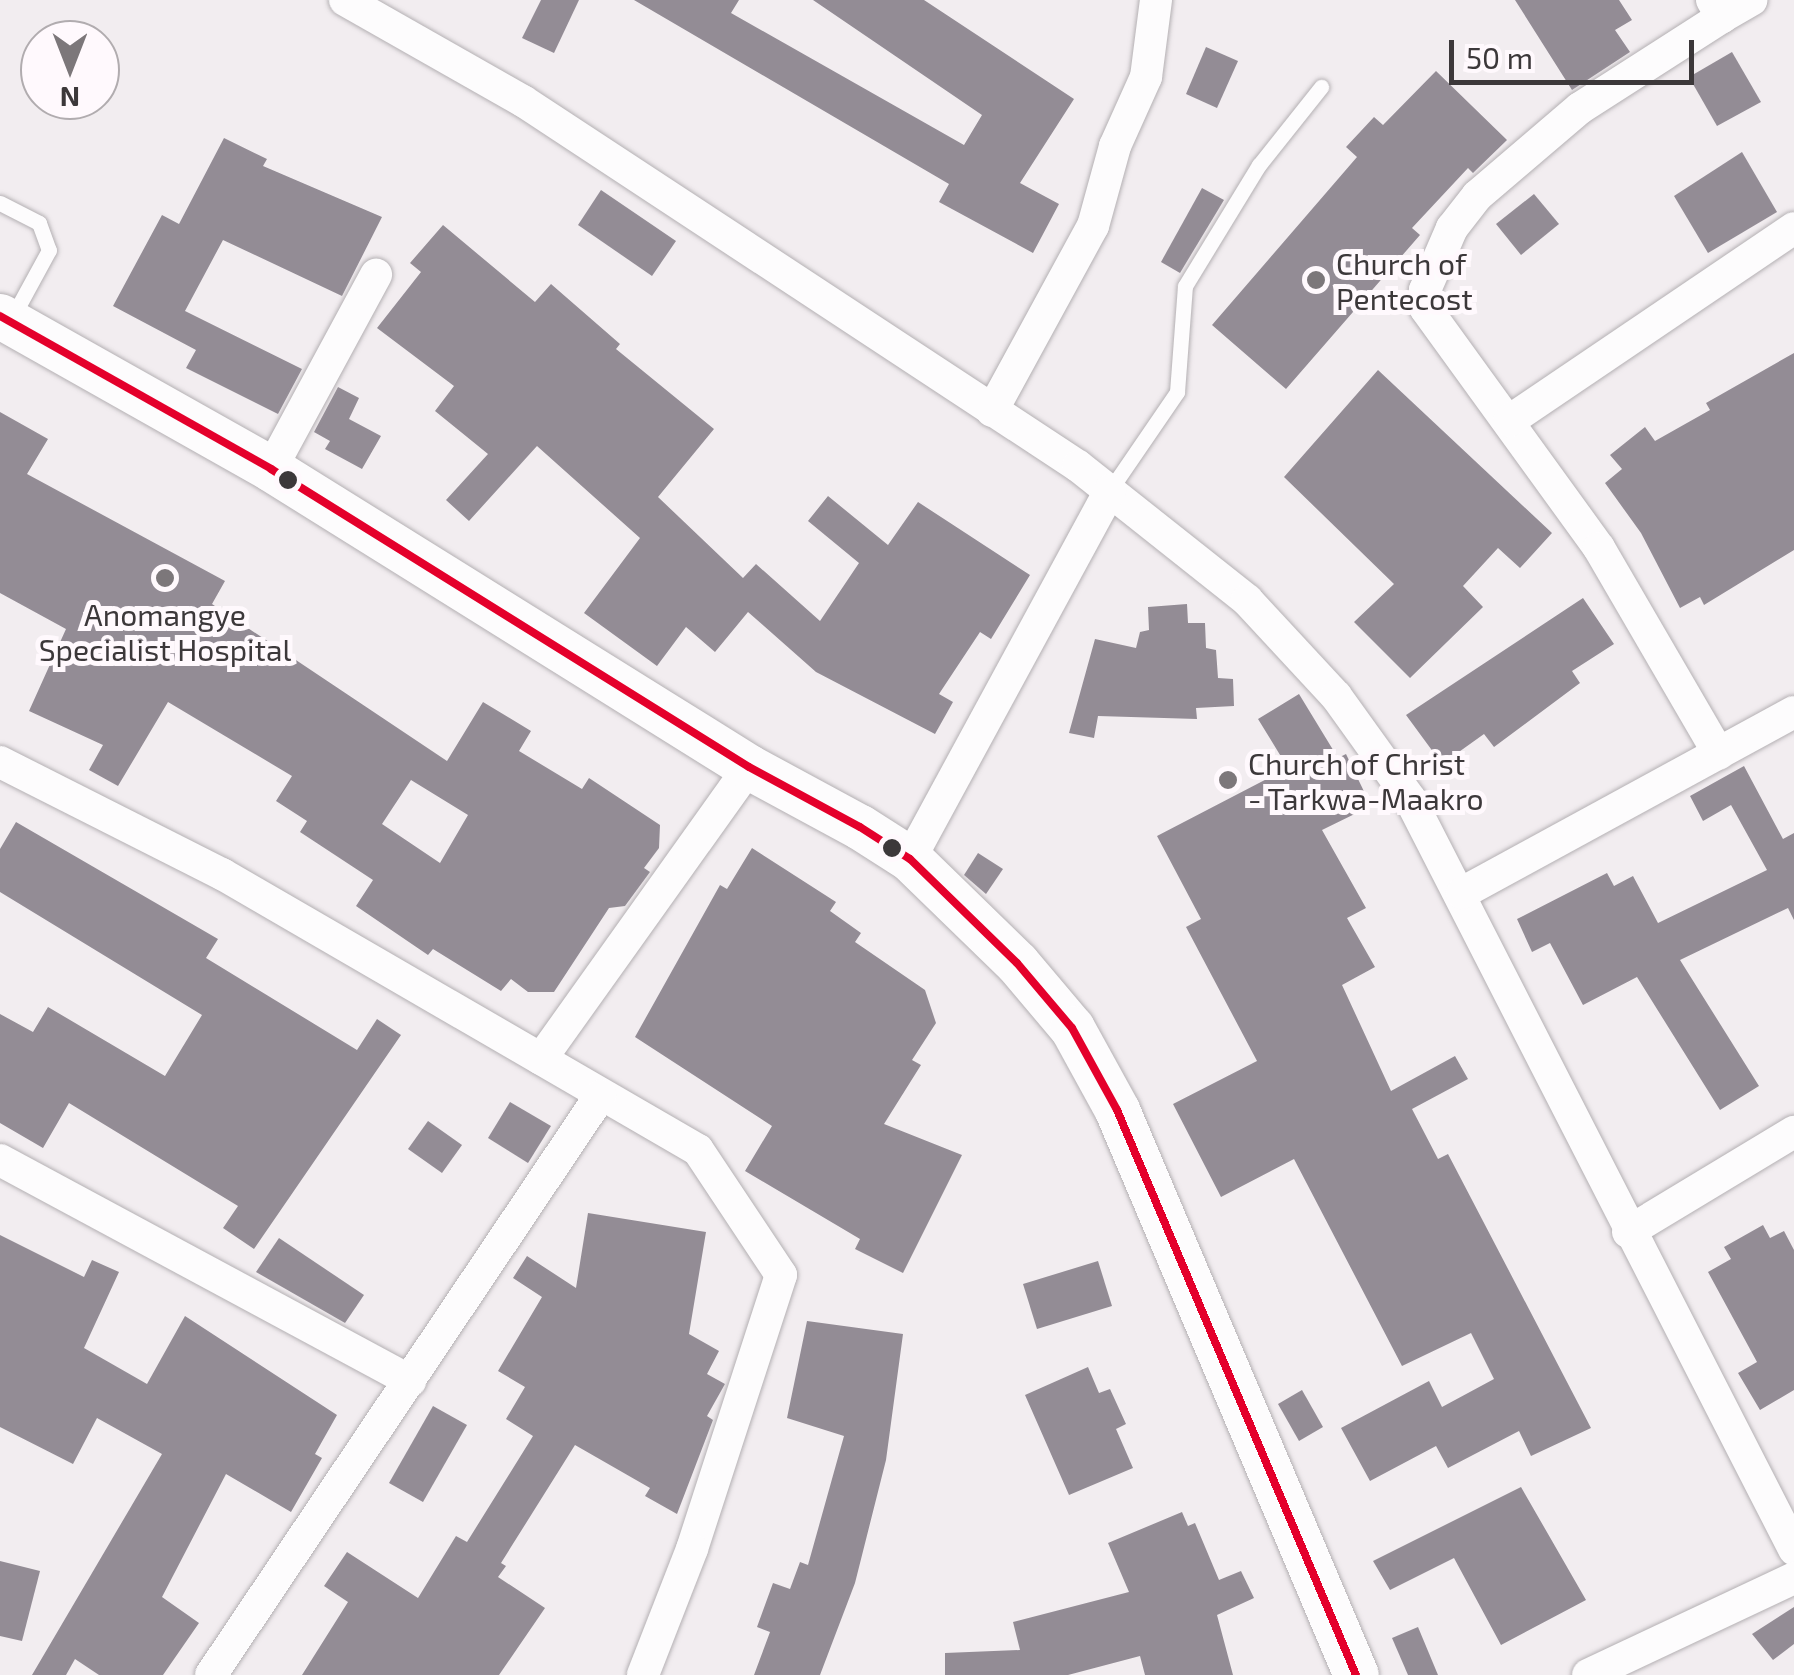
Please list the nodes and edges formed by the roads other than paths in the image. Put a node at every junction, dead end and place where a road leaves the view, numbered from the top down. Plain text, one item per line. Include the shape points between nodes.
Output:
1 (345, 0) edge
2 (1156, 0) edge
3 (1750, 0) edge
4 (1717, 8) edge
5 (1321, 87) dead end
6 (0, 203) edge
7 (1794, 228) edge
8 (376, 275) dead end
9 (5, 319) edge
10 (992, 411) junction
11 (1509, 421) junction
12 (271, 469) junction
13 (1110, 490) junction
14 (1794, 712) edge
15 (1719, 754) junction
16 (0, 762) edge
17 (749, 768) junction
18 (910, 859) junction
19 (1462, 892) junction
20 (541, 1059) junction
21 (600, 1096) junction
22 (1794, 1132) edge
23 (0, 1160) edge
24 (1628, 1232) junction
25 (410, 1381) junction
26 (1794, 1549) edge
27 (1794, 1578) edge
28 (211, 1675) edge
29 (643, 1675) edge
30 (1356, 1675) edge
31 (1588, 1675) edge

1 - 10 street via 524,101
2 - 10 street via 1146,76 1115,146 1093,226
3 - 4 street
4 - 11 street via 1580,108 1477,196 1433,265 1426,310
5 - 13 lane via 1259,165 1185,286 1177,392
6 - 9 lane via 39,223 49,250
7 - 11 street
8 - 12 street
9 - 12 street
10 - 13 street
11 - 15 street via 1599,548
12 - 17 street
13 - 18 street
13 - 19 street via 1247,600 1336,696 1410,800
14 - 15 street
15 - 19 street
16 - 20 street via 222,874
17 - 18 street
17 - 20 street
18 - 30 street via 1017,963 1072,1028 1117,1110
19 - 24 street
20 - 21 street
21 - 25 street
21 - 29 street via 698,1150 781,1275 692,1549
22 - 24 street
23 - 25 street
24 - 26 street
25 - 28 street
27 - 31 street

